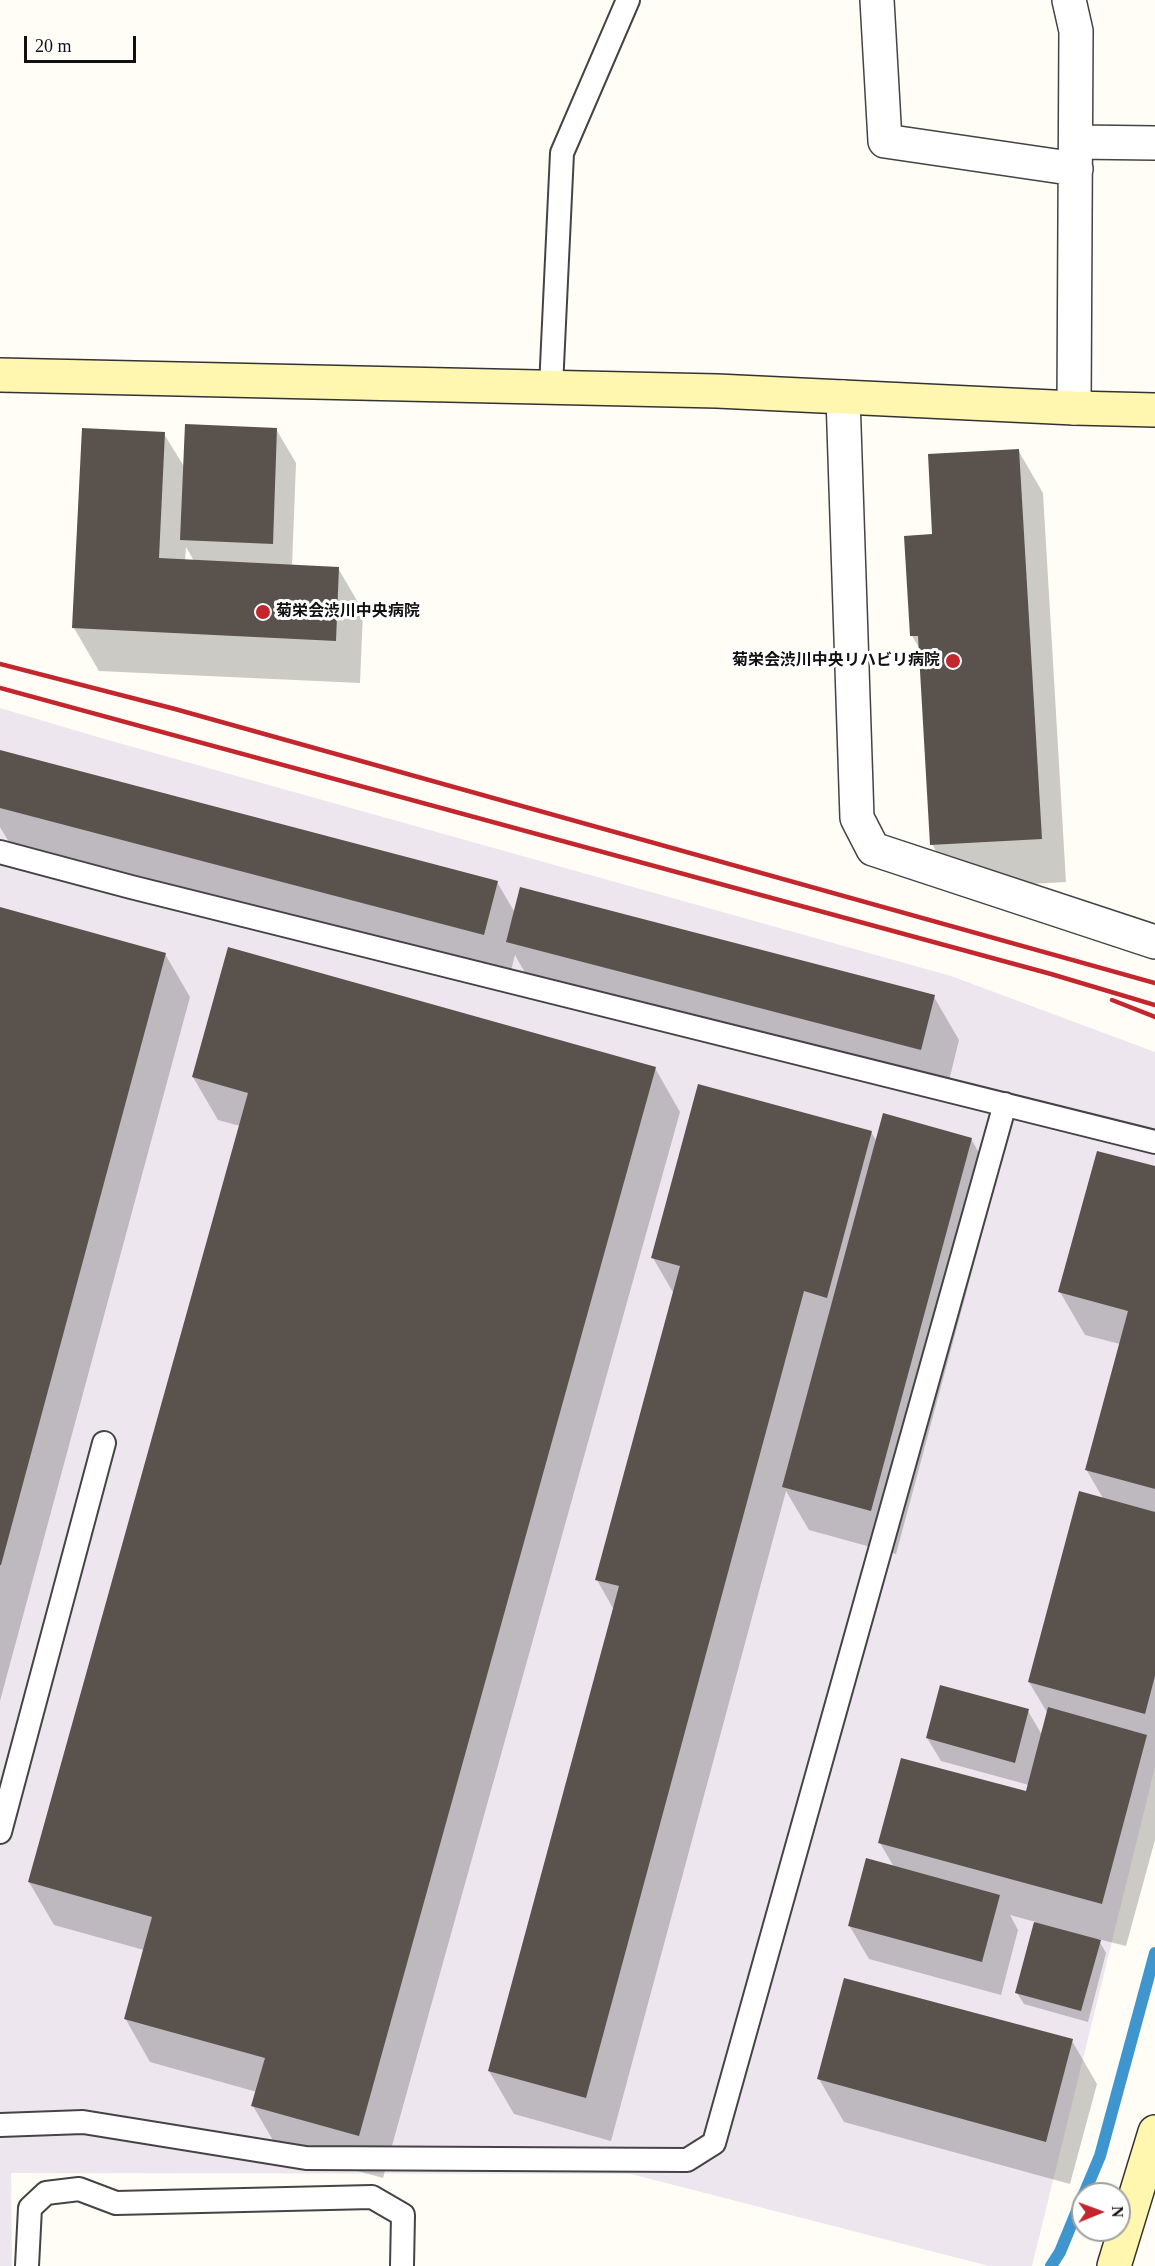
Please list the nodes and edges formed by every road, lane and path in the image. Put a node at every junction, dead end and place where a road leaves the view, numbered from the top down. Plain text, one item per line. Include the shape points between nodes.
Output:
1 (628, 0) edge
2 (877, 0) edge
3 (1069, 0) edge
4 (1155, 143) edge
5 (1076, 155) junction
6 (0, 375) edge
7 (551, 387) junction
8 (843, 397) junction
9 (1074, 408) junction
10 (1155, 410) edge
11 (0, 852) edge
12 (1155, 942) edge
13 (1005, 1104) junction
14 (1155, 1142) edge
15 (104, 1443) dead end
16 (0, 1832) edge
17 (0, 2125) edge
18 (1155, 2132) edge
19 (27, 2266) edge
20 (402, 2266) edge
21 (1114, 2266) edge

1 - 7 lane via 562,153
2 - 5 street via 885,141
3 - 5 street via 1076,31
4 - 5 street
5 - 9 street
6 - 7 street
7 - 8 street
8 - 9 street
8 - 12 street via 857,818 873,849
9 - 10 street
11 - 13 lane
13 - 14 lane
13 - 17 lane via 714,2143 687,2160 306,2158 83,2121
15 - 16 lane
18 - 21 street
19 - 20 lane via 30,2208 46,2193 79,2189 116,2203 372,2197 403,2215

